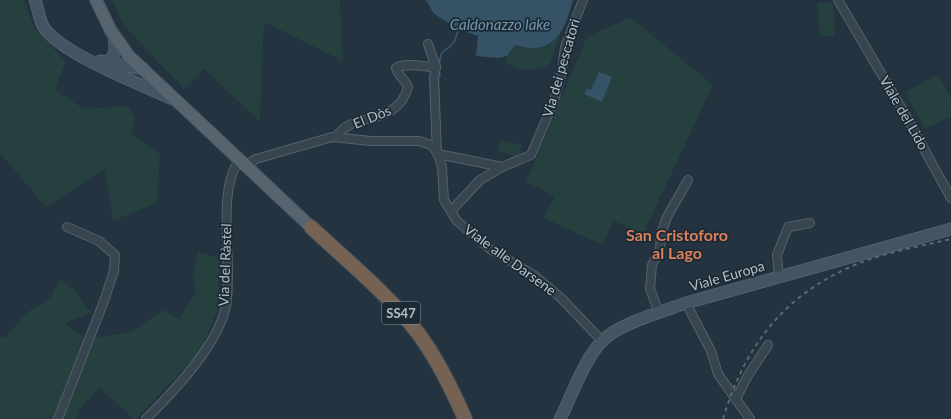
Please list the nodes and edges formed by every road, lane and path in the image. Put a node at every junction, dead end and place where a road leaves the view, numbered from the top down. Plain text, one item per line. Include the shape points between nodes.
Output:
1 (35, 0) edge
2 (96, 0) edge
3 (583, 0) edge
4 (838, 0) edge
5 (114, 37) junction
6 (428, 44) dead end
7 (78, 55) junction
8 (107, 62) junction
9 (436, 67) junction
10 (144, 70) junction
11 (131, 80) junction
12 (179, 102) junction
13 (336, 137) junction
14 (438, 154) junction
15 (243, 162) junction
16 (502, 167) junction
17 (688, 180) dead end
18 (951, 198) edge
19 (451, 212) junction
20 (810, 223) dead end
21 (67, 226) dead end
22 (312, 227) joint
23 (951, 229) edge
24 (779, 276) junction
25 (686, 303) junction
26 (659, 313) junction
27 (602, 341) junction
28 (768, 345) dead end
29 (736, 399) junction
30 (58, 419) edge
31 (146, 419) edge
32 (465, 419) edge
33 (560, 419) edge
34 (750, 419) edge

1 - 7 main road via 44,27 62,45
2 - 5 main road, SS47
3 - 16 street, Via dei pescatori via 565,47 554,101 531,155
4 - 18 street, Viale del Lido
5 - 8 main road via 115,53 112,60
5 - 10 main road, SS47
6 - 9 street
7 - 8 main road
7 - 11 main road
8 - 10 main road
9 - 13 street, El Dòs via 404,64 396,68 408,87 395,110 351,125
9 - 14 street, Viale alle Darsene
10 - 11 main road via 142,77
10 - 12 main road, SS47
11 - 12 main road
12 - 15 main road, SS47
13 - 14 street via 419,142 430,145
13 - 15 street
14 - 16 street
14 - 19 street, Viale alle Darsene via 442,167 444,200
15 - 22 main road, SS47
15 - 31 street, Via del Ràstel via 233,172 226,209 226,305 220,326 181,383
16 - 19 street, Via dei pescatori via 480,180
17 - 26 street via 667,217 661,234 660,250 652,266 650,289
19 - 27 street, Viale alle Darsene via 465,229 490,249 535,276 561,298
20 - 24 street via 788,227 777,255
21 - 30 street via 99,241 115,255 114,271 104,301
22 - 32 highway, SS47 via 376,288 417,332 446,376
23 - 24 main road, Viale Europa
24 - 25 main road, Viale Europa
25 - 26 main road, Viale Europa
25 - 29 street via 711,351 718,374
26 - 27 main road, Viale Europa via 611,333
27 - 33 main road, Viale Europa via 588,361
28 - 29 street
29 - 34 street

